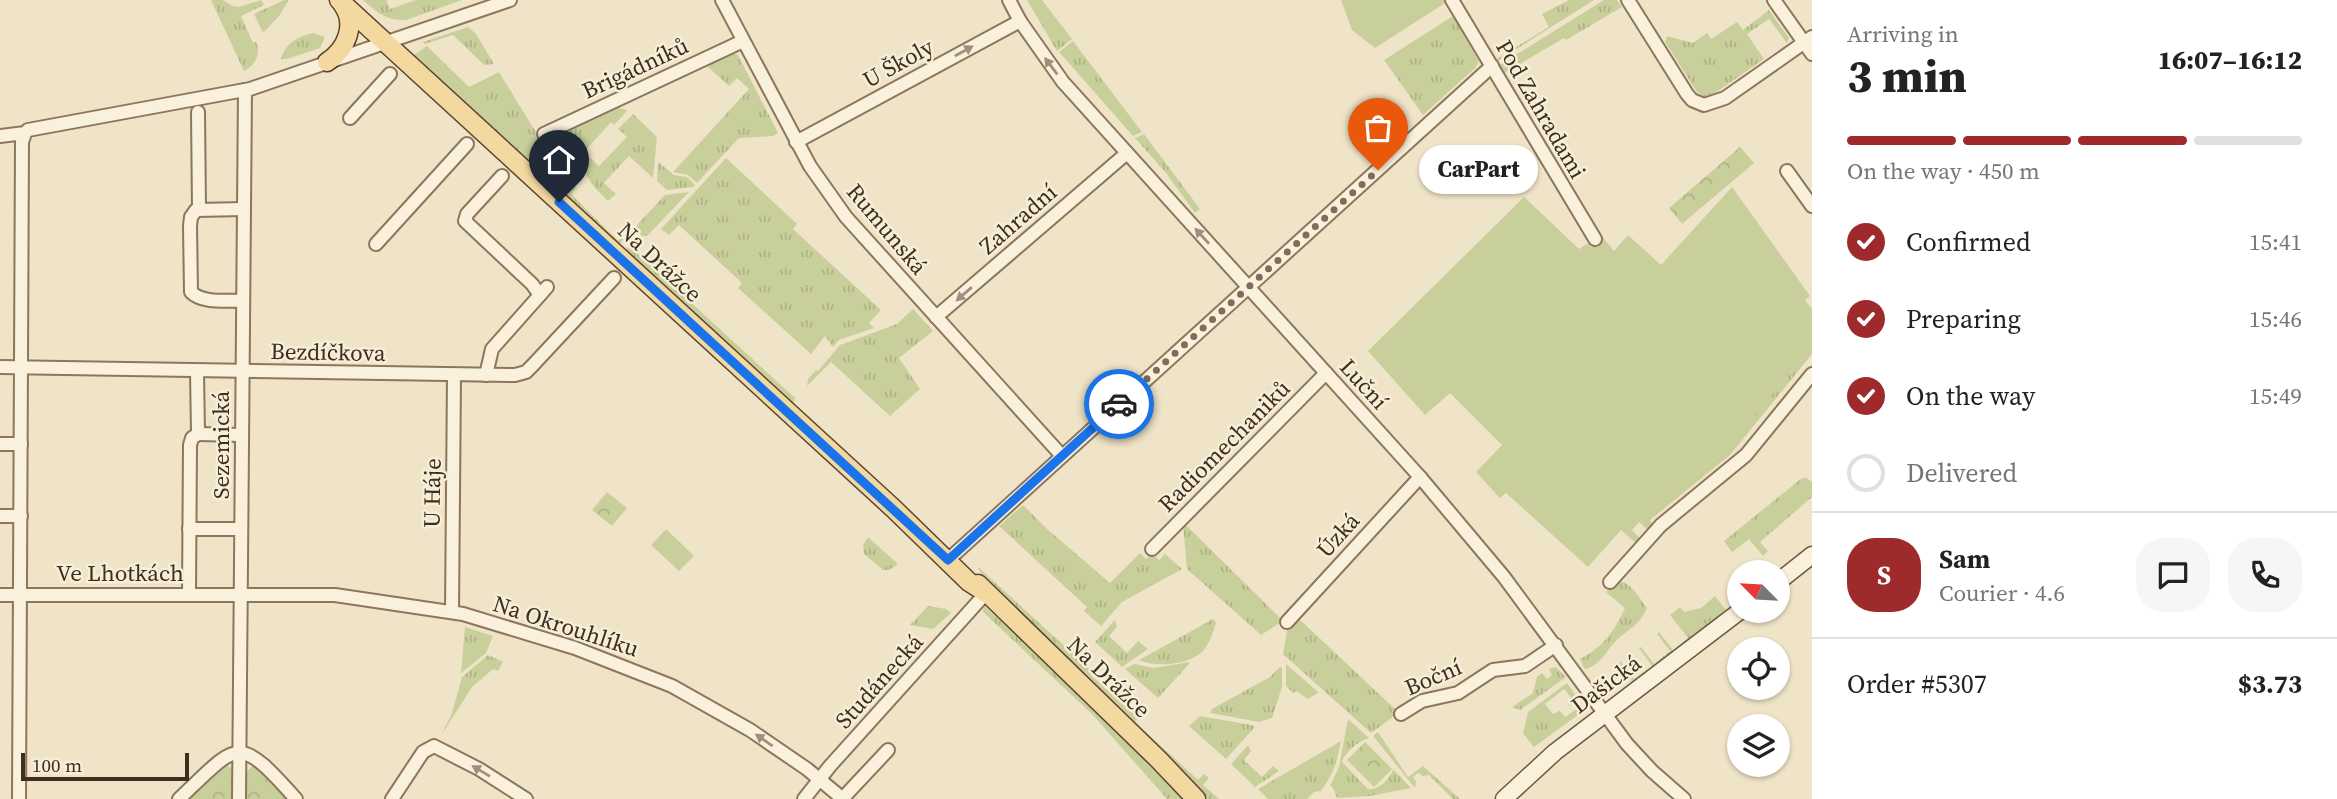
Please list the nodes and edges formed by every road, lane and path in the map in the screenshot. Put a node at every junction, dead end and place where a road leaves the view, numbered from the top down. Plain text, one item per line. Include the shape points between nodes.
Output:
1 (339, 0) edge
2 (510, 0) edge
3 (722, 0) edge
4 (1009, 0) edge
5 (1452, 0) edge
6 (1628, 0) edge
7 (1775, 2) edge
8 (1020, 21) junction
9 (1808, 39) edge
10 (743, 41) junction
11 (384, 42) junction
12 (1812, 54) edge
13 (327, 62) junction
14 (1492, 66) junction
15 (390, 74) dead end
16 (245, 90) junction
17 (198, 112) dead end
18 (350, 118) dead end
19 (25, 133) junction
20 (544, 134) dead end
21 (0, 136) edge
22 (796, 142) junction
23 (467, 144) dead end
24 (1127, 153) junction
25 (1787, 171) dead end
26 (502, 176) dead end
27 (1812, 206) edge
28 (199, 209) junction
29 (244, 209) junction
30 (1595, 239) dead end
31 (376, 244) dead end
32 (614, 278) dead end
33 (1248, 287) junction
34 (243, 300) junction
35 (936, 317) junction
36 (0, 368) edge
37 (22, 368) junction
38 (197, 370) junction
39 (243, 371) junction
40 (1326, 373) junction
41 (1812, 374) edge
42 (454, 375) junction
43 (486, 375) junction
44 (198, 434) junction
45 (242, 435) junction
46 (21, 443) junction
47 (0, 444) edge
48 (1062, 456) junction
49 (1420, 477) junction
50 (0, 516) edge
51 (21, 516) junction
52 (189, 528) junction
53 (241, 529) junction
54 (1152, 550) dead end
55 (1812, 555) edge
56 (948, 560) junction
57 (1790, 572) edge
58 (1610, 582) dead end
59 (241, 593) junction
60 (986, 593) junction
61 (189, 594) junction
62 (0, 595) edge
63 (20, 595) junction
64 (452, 612) junction
65 (1727, 621) edge
66 (1287, 622) dead end
67 (1556, 646) junction
68 (1604, 713) junction
69 (1401, 714) dead end
70 (888, 750) dead end
71 (239, 751) junction
72 (820, 779) junction
73 (19, 799) edge
74 (179, 799) edge
75 (239, 799) edge
76 (296, 799) edge
77 (392, 799) edge
78 (527, 799) edge
79 (804, 799) edge
80 (843, 799) edge
81 (1196, 799) edge
82 (1504, 799) edge
83 (1684, 799) edge

1 - 11 main road, Na Drážce
1 - 13 main road via 348,12 349,30 341,50
2 - 11 street
3 - 10 street, Rumunská
4 - 8 street, Luční
5 - 14 street, Pod Zahradami
6 - 9 street via 1687,94 1704,105 1726,98
7 - 9 street
22 -> 8 street, U Školy
24 -> 8 street, Luční via 1055,71
9 - 12 street
10 - 20 street, Brigádníků
10 - 22 street, Rumunská
11 - 13 street
11 - 56 main road, Na Drážce
13 - 16 street
14 - 30 street, Pod Zahradami
14 - 33 street
15 - 18 street
16 - 19 street
16 - 29 street, Sezemická
17 - 28 street
19 - 21 street
19 - 37 street
22 - 35 street, Rumunská via 846,217
23 - 31 street
33 -> 24 street, Luční
24 -> 35 street, Zahradní
25 - 27 street
26 - 43 street via 464,221 543,291 490,352
28 - 29 street
28 - 34 street via 192,214 190,226 191,292 204,299
29 - 34 street, Sezemická
32 - 43 street, Bezdíčkova via 526,372
33 - 40 street, Luční
33 - 48 street
34 - 39 street, Sezemická
35 - 48 street, Rumunská
36 - 37 street, Bezdíčkova
37 - 38 street, Bezdíčkova
37 - 46 street
38 - 39 street, Bezdíčkova
38 - 44 street
39 - 42 street, Bezdíčkova
39 - 45 street, Sezemická
40 - 49 street, Luční
40 - 54 street, Radiomechaniků
41 - 58 street via 1746,455 1661,526
42 - 43 street, Bezdíčkova
42 - 64 street, U Háje
44 - 45 street
44 - 52 street via 190,445
45 - 53 street, Sezemická
46 - 47 street
46 - 51 street
48 - 56 street
49 - 66 street, Úzká
49 - 67 street, Luční
50 - 51 street
51 - 63 street
52 - 53 street
52 - 61 street
53 - 59 street, Sezemická
55 - 57 main road
56 - 60 main road, Na Drážce
59 - 61 street, Ve Lhotkách
59 - 64 street, Na Okrouhlíku via 335,595
59 - 71 street, Sezemická
60 - 72 street, Studánecká
60 - 81 main road, Na Drážce
61 - 63 street, Ve Lhotkách
62 - 63 street, Ve Lhotkách
63 - 73 street
72 -> 64 street, Na Okrouhlíku via 750,730 673,686 604,658
65 - 68 main road, Dašická
67 - 68 street, Luční
67 - 69 street, Boční via 1525,666 1493,670 1458,693 1421,702
68 - 82 main road, Dašická
68 - 83 street, Luční via 1652,771
70 - 80 street
71 - 74 street via 223,758
71 - 75 street, Sezemická
71 - 76 street via 260,761
72 - 79 street, Studánecká
72 - 80 street, Na Okrouhlíku
78 -> 77 street via 434,746 423,752

